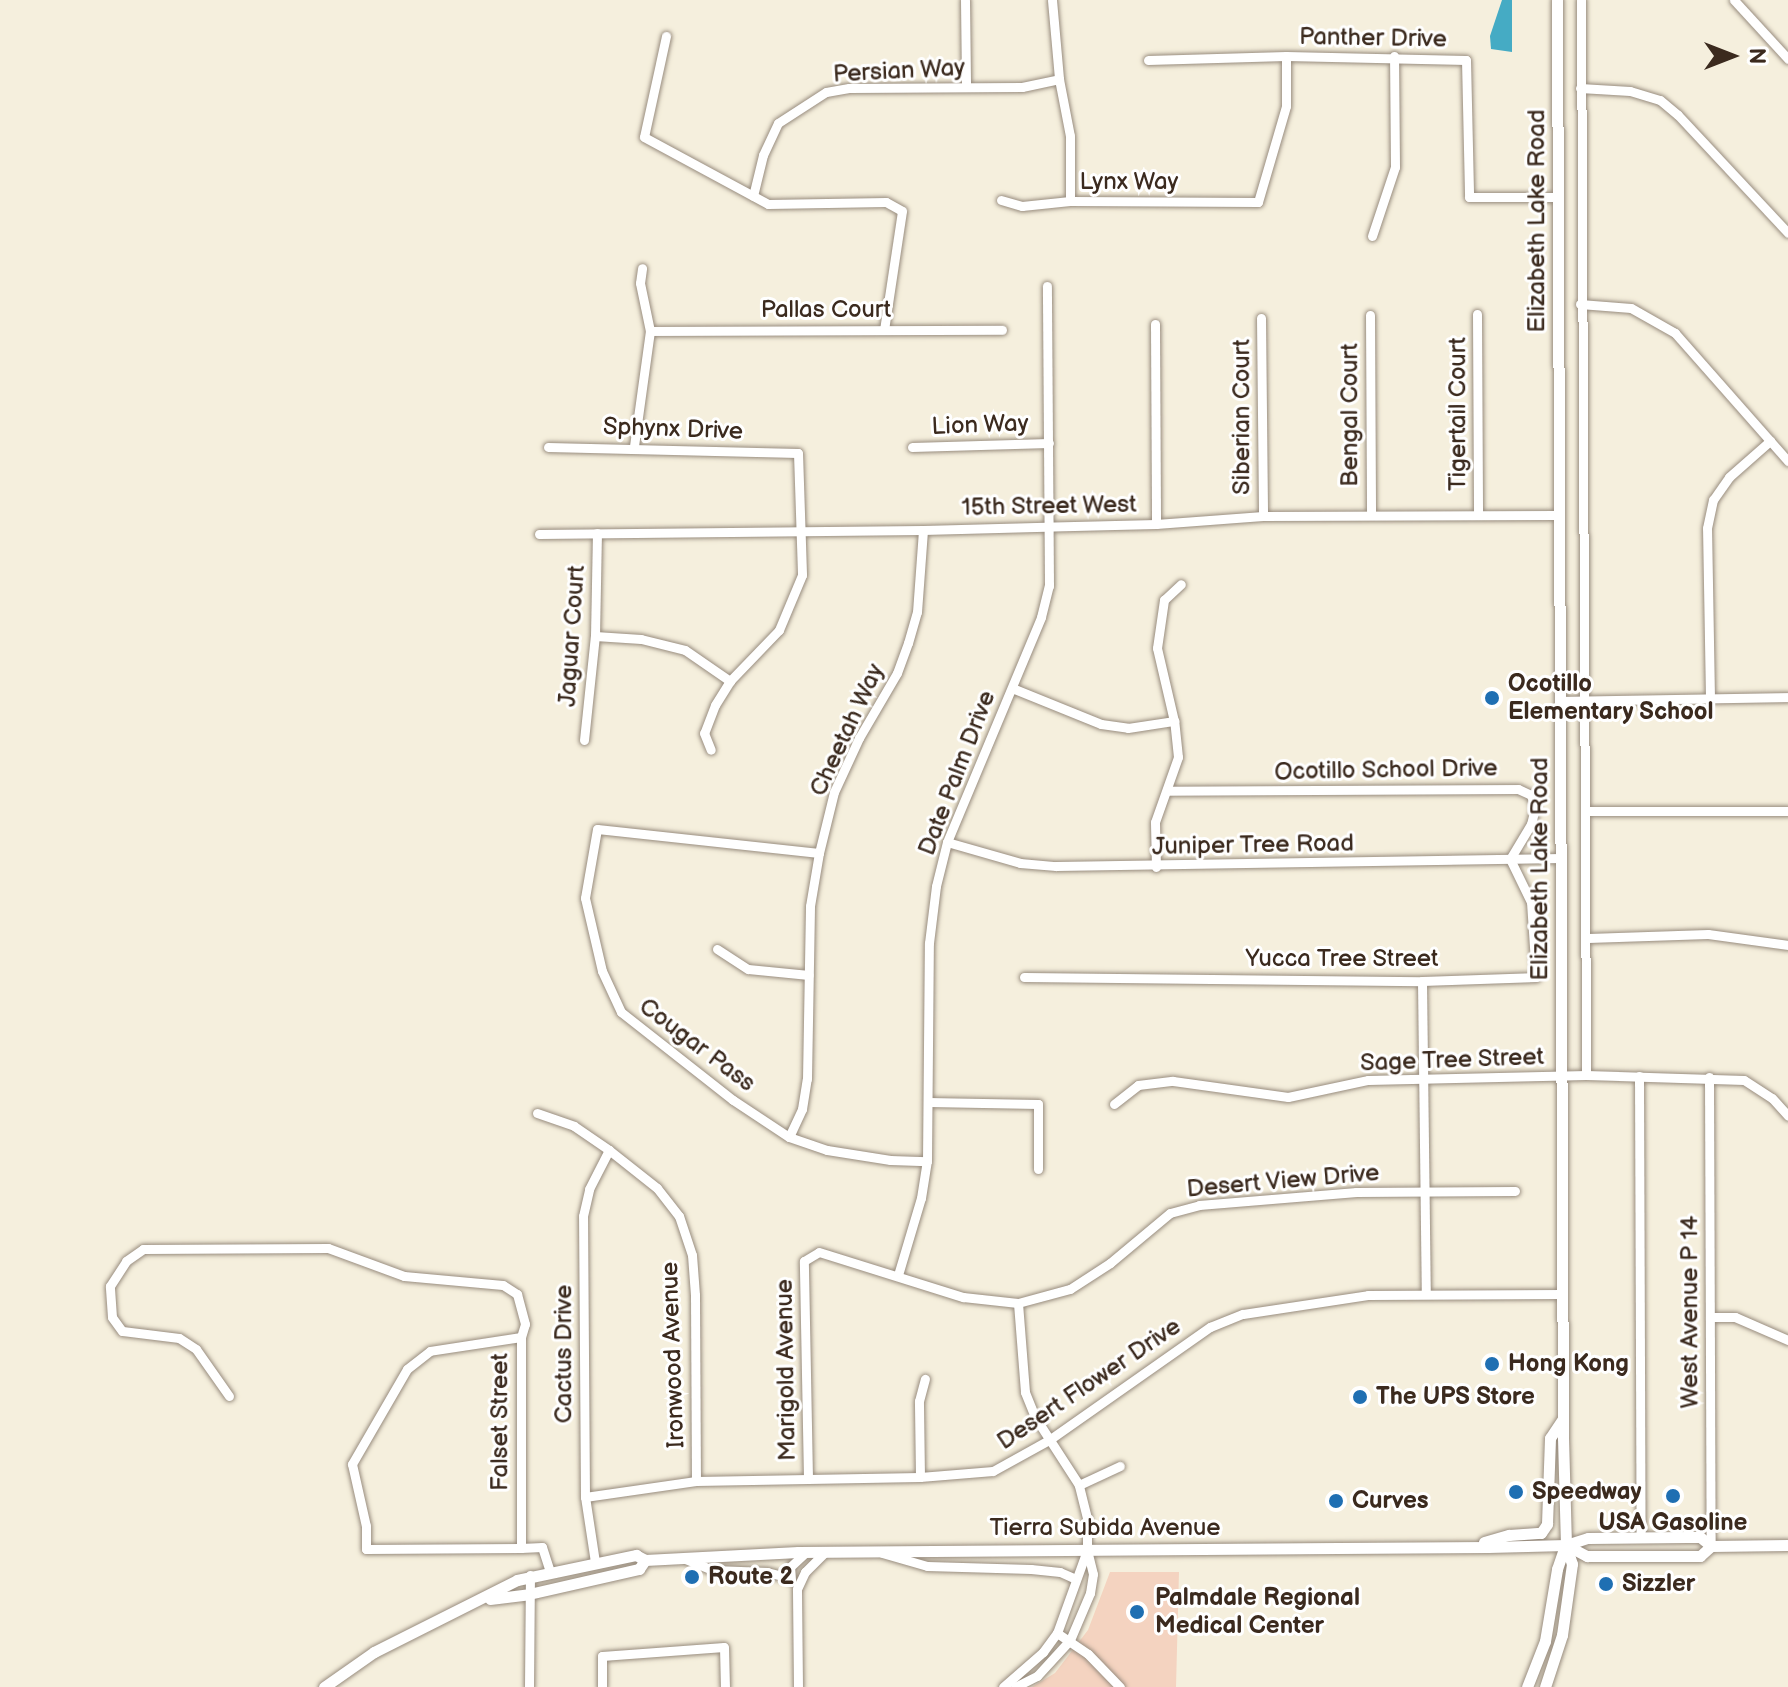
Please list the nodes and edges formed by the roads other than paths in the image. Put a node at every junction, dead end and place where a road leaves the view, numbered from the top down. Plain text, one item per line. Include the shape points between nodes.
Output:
1 (965, 0) edge
2 (1052, 0) edge
3 (1557, 0) edge
4 (1581, 0) edge
5 (1734, 0) edge
6 (666, 36) dead end
7 (1286, 56) junction
8 (1394, 56) junction
9 (1788, 59) edge
10 (1148, 60) dead end
11 (1059, 79) junction
12 (966, 87) junction
13 (1580, 88) junction
14 (753, 196) junction
15 (1559, 197) junction
16 (1001, 200) dead end
17 (1070, 201) junction
18 (1788, 232) edge
19 (1372, 236) dead end
20 (642, 268) dead end
21 (1047, 286) dead end
22 (1580, 304) junction
23 (1477, 314) dead end
24 (1370, 315) dead end
25 (1261, 318) dead end
26 (1155, 324) dead end
27 (884, 330) junction
28 (1002, 330) dead end
29 (650, 331) junction
30 (1770, 441) junction
31 (1049, 443) junction
32 (634, 446) junction
33 (548, 447) dead end
34 (912, 447) dead end
35 (1788, 461) edge
36 (1371, 515) junction
37 (1478, 515) junction
38 (1560, 515) junction
39 (1263, 516) junction
40 (1156, 524) junction
41 (1049, 525) junction
42 (803, 530) junction
43 (923, 530) junction
44 (597, 533) junction
45 (539, 534) dead end
46 (1181, 584) dead end
47 (595, 636) junction
48 (730, 681) junction
49 (1012, 688) junction
50 (1788, 697) edge
51 (1710, 698) junction
52 (1561, 701) junction
53 (1585, 701) junction
54 (1174, 721) junction
55 (584, 740) dead end
56 (711, 750) dead end
57 (1168, 791) junction
58 (1585, 811) junction
59 (1788, 811) edge
60 (947, 842) junction
61 (819, 853) junction
62 (1562, 858) junction
63 (1510, 859) junction
64 (1156, 867) junction
65 (1588, 938) junction
66 (1788, 945) edge
67 (717, 949) dead end
68 (809, 975) junction
69 (1024, 977) dead end
70 (1422, 981) junction
71 (1562, 1075) junction
72 (1586, 1075) junction
73 (1639, 1076) junction
74 (1709, 1077) junction
75 (1424, 1079) junction
76 (928, 1102) junction
77 (1114, 1104) dead end
78 (537, 1113) dead end
79 (1788, 1116) edge
80 (789, 1137) junction
81 (609, 1150) junction
82 (927, 1161) junction
83 (1038, 1169) dead end
84 (1425, 1191) junction
85 (1515, 1191) dead end
86 (804, 1261) joint
87 (898, 1275) junction
88 (1426, 1293) junction
89 (1562, 1294) junction
90 (1018, 1303) junction
91 (1710, 1317) junction
92 (521, 1337) junction
93 (1788, 1340) edge
94 (925, 1379) dead end
95 (229, 1396) dead end
96 (1563, 1419) junction
97 (1049, 1440) junction
98 (1120, 1466) dead end
99 (920, 1477) junction
100 (808, 1478) junction
101 (696, 1481) junction
102 (1079, 1485) junction
103 (585, 1497) junction
104 (1641, 1538) junction
105 (1566, 1545) junction
106 (1788, 1545) edge
107 (1711, 1546) junction
108 (1469, 1547) junction
109 (521, 1548) junction
110 (1087, 1550) junction
111 (875, 1551) junction
112 (806, 1552) junction
113 (825, 1552) junction
114 (680, 1556) junction
115 (645, 1560) junction
116 (595, 1562) junction
117 (550, 1571) junction
118 (530, 1575) junction
119 (790, 1578) junction
120 (1076, 1579) junction
121 (797, 1589) junction
122 (529, 1594) junction
123 (481, 1600) junction
124 (1057, 1633) junction
125 (1070, 1640) junction
126 (324, 1687) edge
127 (529, 1687) edge
128 (602, 1687) edge
129 (725, 1687) edge
130 (798, 1687) edge
131 (1003, 1687) edge
132 (1015, 1687) edge
133 (1120, 1687) edge
134 (1527, 1687) edge
135 (1545, 1687) edge

1 - 12 street
2 - 11 street
3 - 15 main road, Elizabeth Lake Road
4 - 13 street
5 - 9 street
6 - 14 street via 644,137
7 - 8 street, Panther Drive
7 - 10 street, Panther Drive
7 - 17 street, Lynx Way via 1286,106 1258,202
8 - 15 street, Panther Drive via 1466,60 1469,197
8 - 19 street via 1395,167
11 - 12 street, Persian Way via 1022,87
11 - 17 street via 1070,136
12 - 14 street, Persian Way via 826,92 778,123
13 - 18 street via 1630,91 1660,100
13 - 22 street
14 - 27 street via 768,204 886,202 902,211
15 - 38 main road, Elizabeth Lake Road
16 - 17 street, Lynx Way via 1022,206
20 - 29 street
21 - 31 street, Date Palm Drive
22 - 30 street via 1631,308 1675,333
22 - 53 street
23 - 37 street, Tigertail Court
24 - 36 street, Bengal Court
25 - 39 street, Siberian Court
26 - 40 street
27 - 28 street, Pallas Court
27 - 29 street, Pallas Court
29 - 32 street
30 - 35 street
30 - 51 street via 1729,477 1713,500 1707,528
31 - 34 street, Lion Way
31 - 41 street, Date Palm Drive
32 - 33 street, Sphynx Drive
32 - 42 street, Sphynx Drive via 798,453
36 - 37 street, 15th Street West
36 - 39 street, 15th Street West
37 - 38 street, 15th Street West
38 - 52 main road, Elizabeth Lake Road
39 - 40 street, 15th Street West
40 - 41 street, 15th Street West
41 - 43 street, 15th Street West
41 - 49 street, Date Palm Drive via 1049,586
42 - 43 street, 15th Street West
42 - 44 street, 15th Street West
42 - 48 street via 802,575 793,604 779,630
43 - 61 street, Cheetah Way via 921,585 908,643 834,792
44 - 45 street, 15th Street West
44 - 47 street, Jaguar Court
46 - 54 street via 1164,600 1157,648
47 - 48 street via 641,639 685,650
47 - 55 street, Jaguar Court
48 - 56 street via 704,733
49 - 54 street via 1101,724 1128,728
49 - 60 street, Date Palm Drive
50 - 51 street
51 - 53 street
52 - 53 street
52 - 62 main road, Elizabeth Lake Road
53 - 58 street
54 - 57 street via 1178,757
57 - 63 street, Ocotillo School Drive via 1518,789 1531,795 1535,808
57 - 64 street via 1155,822
58 - 59 street
58 - 65 street
60 - 64 street, Juniper Tree Road via 1020,863
60 - 76 street, Date Palm Drive via 929,943
61 - 68 street, Cheetah Way via 810,906
61 - 80 street, Cougar Pass via 597,829 585,898 602,971 621,1012
62 - 63 street, Juniper Tree Road
62 - 71 main road, Elizabeth Lake Road
63 - 64 street, Juniper Tree Road
63 - 70 street, Yucca Tree Street via 1531,902 1536,977
65 - 66 street via 1708,934
65 - 72 street
67 - 68 street via 748,969
68 - 80 street, Cheetah Way via 807,1079 802,1109
69 - 70 street, Yucca Tree Street
70 - 75 street
71 - 72 street, Sage Tree Street
71 - 75 street, Sage Tree Street
71 - 89 main road, Elizabeth Lake Road
72 - 73 street, Sage Tree Street
73 - 74 street, Sage Tree Street
73 - 104 street, West Avenue P 14
74 - 79 street, Sage Tree Street via 1744,1080
74 - 91 street, West Avenue P 14
75 - 77 street, Sage Tree Street via 1368,1080 1288,1097 1173,1081 1138,1085
75 - 84 street
76 - 82 street, Date Palm Drive
76 - 83 street via 1038,1104
78 - 81 street, Ironwood Avenue via 574,1126
80 - 82 street, Cougar Pass via 827,1150
81 - 101 street, Ironwood Avenue via 657,1188 679,1216 692,1255
81 - 103 street, Cactus Drive via 589,1189 583,1216
82 - 87 street, Date Palm Drive
84 - 85 street, Desert View Drive
84 - 88 street
84 - 90 street, Desert View Drive via 1199,1205 1170,1213 1070,1289
86 - 87 street, Desert View Drive via 819,1252
86 - 100 street, Marigold Avenue
87 - 90 street, Desert View Drive via 963,1297
88 - 89 street, Desert Flower Drive
88 - 97 street, Desert Flower Drive via 1338,1299 1225,1320
89 - 96 main road, Elizabeth Lake Road
90 - 97 street via 1025,1392
91 - 93 street via 1735,1317
91 - 107 street, West Avenue P 14
92 - 95 street via 525,1324 517,1294 503,1285 404,1276 328,1248 143,1249 126,1261 110,1286 112,1317 122,1331 179,1338 196,1349
92 - 109 street, Falset Street
92 - 109 street, Falset Street via 430,1351 407,1369 352,1464 366,1549
94 - 99 street via 919,1401
96 - 105 main road, Elizabeth Lake Road
96 - 108 main road via 1550,1438 1547,1524 1541,1533 1509,1535
97 - 99 street, Desert Flower Drive via 993,1471
97 - 102 street
98 - 102 street
99 - 100 street, Desert Flower Drive
100 - 101 street, Desert Flower Drive
101 - 103 street, Desert Flower Drive
102 - 110 street
103 - 116 street, Cactus Drive
104 - 105 main road via 1588,1538
104 - 107 main road via 1700,1537
105 - 107 main road via 1587,1556 1700,1556
105 - 108 main road, Tierra Subida Avenue
105 - 134 main road via 1545,1641
105 - 135 main road via 1572,1564 1568,1605
106 - 107 main road
108 - 110 main road, Tierra Subida Avenue
109 - 117 street via 544,1548
110 - 111 main road, Tierra Subida Avenue
110 - 120 street
110 - 125 street via 1093,1574 1090,1593
111 - 113 main road, Tierra Subida Avenue
111 - 120 street via 927,1566 1046,1570
112 - 113 main road, Tierra Subida Avenue
112 - 114 main road, Tierra Subida Avenue
112 - 119 street via 790,1567
113 - 121 street
114 - 115 main road, Tierra Subida Avenue
114 - 119 street via 713,1570
115 - 116 main road, Tierra Subida Avenue via 636,1555
115 - 122 main road, Tierra Subida Avenue via 639,1569
116 - 117 main road, Tierra Subida Avenue
117 - 118 main road, Tierra Subida Avenue
118 - 122 street
118 - 123 main road, Tierra Subida Avenue
119 - 121 street
120 - 124 street
121 - 130 street
122 - 123 main road, Tierra Subida Avenue
122 - 127 street
123 - 126 main road, Tierra Subida Avenue via 374,1652
124 - 125 street
124 - 131 street
125 - 132 street via 1037,1676
125 - 133 street
128 - 129 street via 602,1656 724,1647

